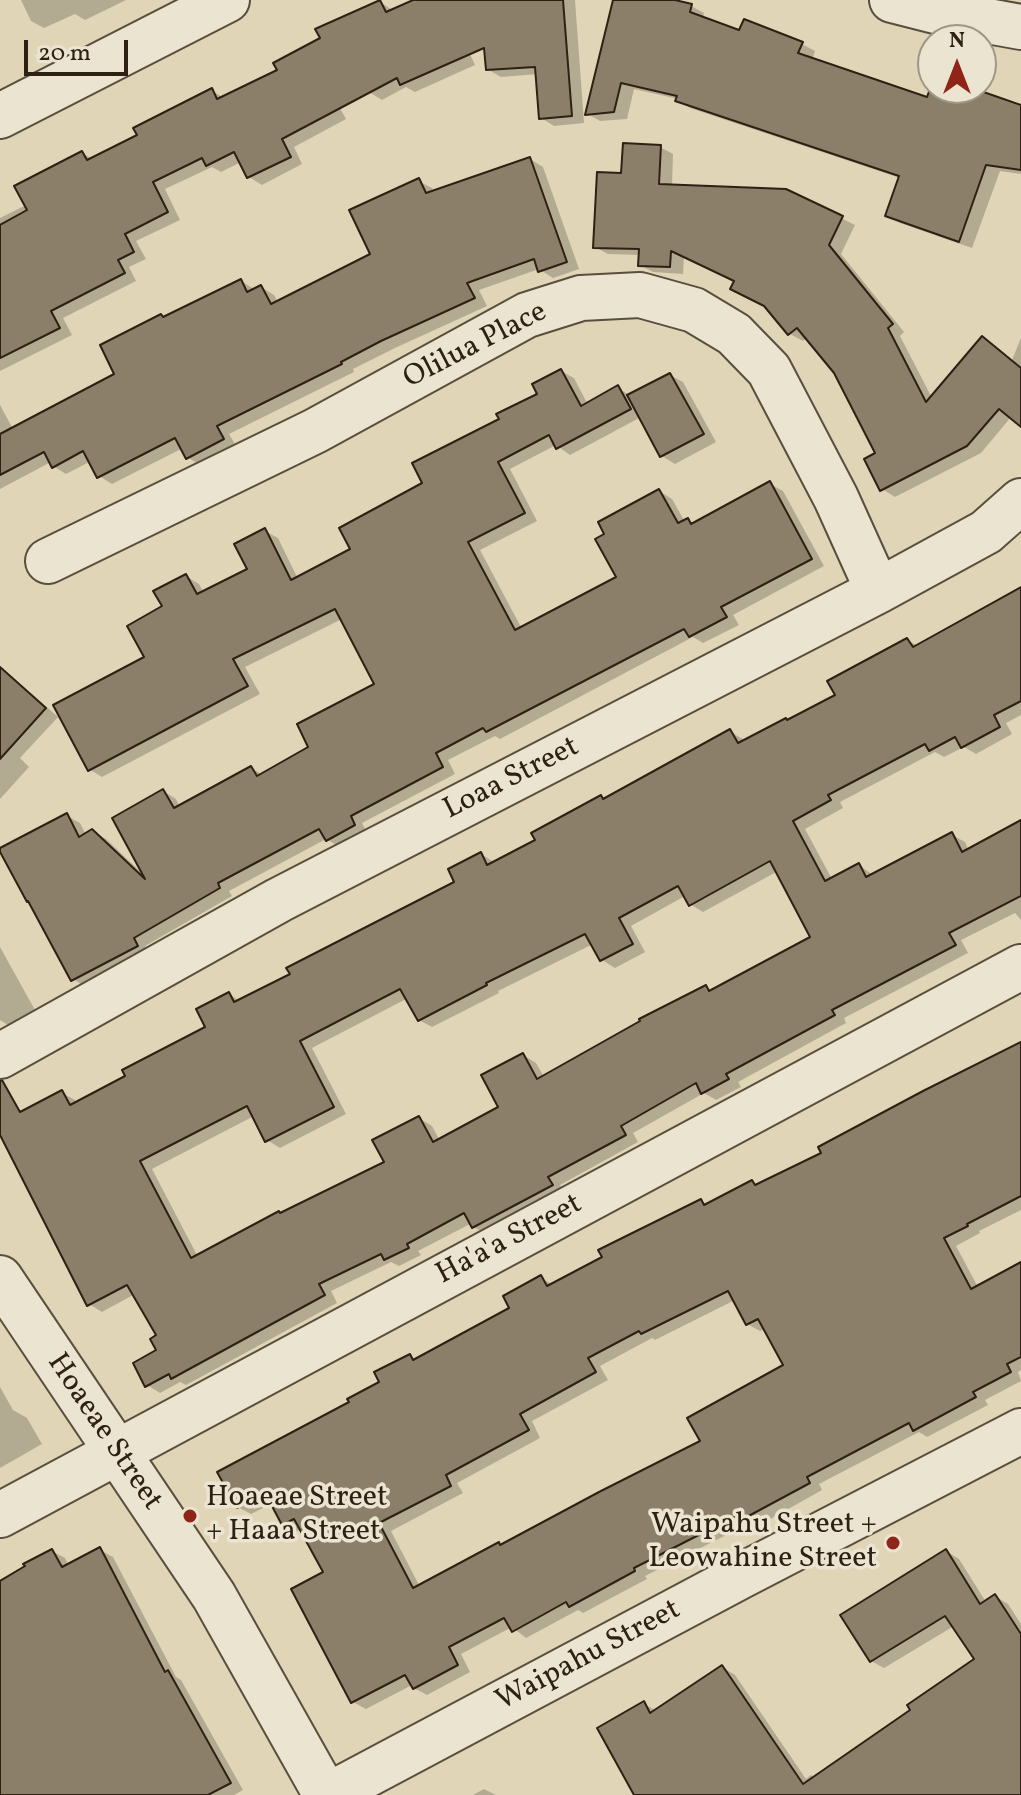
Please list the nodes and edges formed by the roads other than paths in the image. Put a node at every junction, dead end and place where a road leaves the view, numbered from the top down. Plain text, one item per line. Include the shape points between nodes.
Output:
1 (227, 0) edge
2 (892, 0) edge
3 (1021, 27) edge
4 (3, 108) edge
5 (1021, 501) edge
6 (48, 561) dead end
7 (878, 591) junction
8 (1021, 967) edge
9 (0, 1056) edge
10 (0, 1278) edge
11 (1019, 1438) edge
12 (116, 1452) junction
13 (0, 1515) edge
14 (327, 1795) edge

1 - 4 street
2 - 3 street
5 - 7 street, Loaa Street via 986,532
6 - 7 street, Olilua Place via 315,431 527,315 581,298 640,295 694,310 734,334 769,370
7 - 9 street, Loaa Street via 279,900
8 - 12 street, Ha'a'a Street
10 - 12 street, Hoaeae Street
11 - 14 street, Waipahu Street via 741,1576
12 - 13 street, Ha'a'a Street
12 - 14 street, Hoaeae Street via 214,1596

